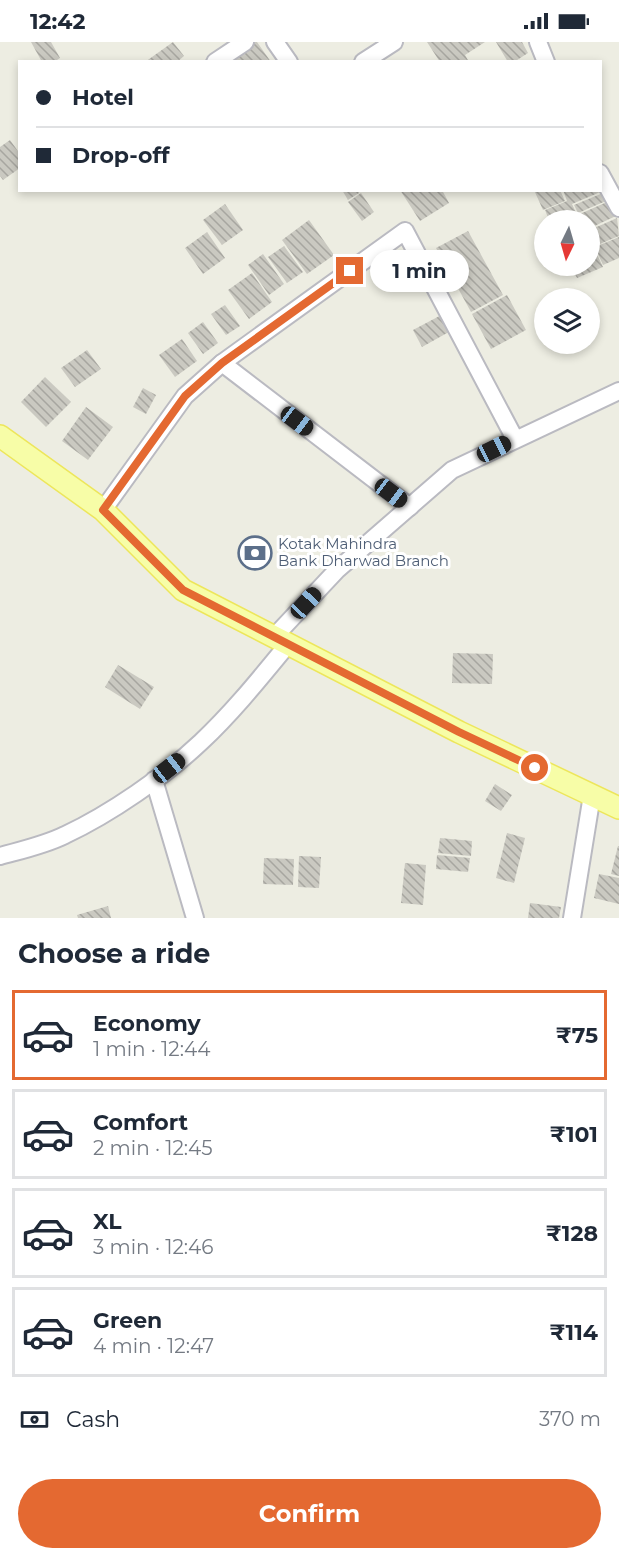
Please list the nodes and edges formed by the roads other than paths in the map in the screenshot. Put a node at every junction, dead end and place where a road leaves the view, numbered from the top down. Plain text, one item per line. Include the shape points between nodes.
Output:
1 (246, 42) edge
2 (274, 42) edge
3 (394, 42) edge
4 (538, 42) edge
5 (218, 60) edge
6 (288, 60) edge
7 (366, 60) edge
8 (545, 60) edge
9 (602, 177) edge
10 (619, 208) edge
11 (222, 363) junction
12 (619, 391) edge
13 (0, 436) edge
14 (515, 439) junction
15 (410, 507) junction
16 (103, 510) junction
17 (282, 640) junction
18 (154, 780) junction
19 (592, 795) junction
20 (619, 808) edge
21 (0, 856) edge
22 (195, 918) edge
23 (572, 918) edge

1 - 5 street
2 - 6 street
3 - 7 street
4 - 8 street
9 - 10 street
11 - 14 street via 405,231
11 - 15 street
11 - 16 street via 185,396
12 - 14 street
13 - 16 main road
14 - 15 street via 452,470
15 - 17 street via 338,570
16 - 17 main road via 183,590
17 - 18 street via 245,697 200,743
17 - 19 main road via 459,732
18 - 21 street via 64,836
18 - 22 street
19 - 20 main road
19 - 23 street

